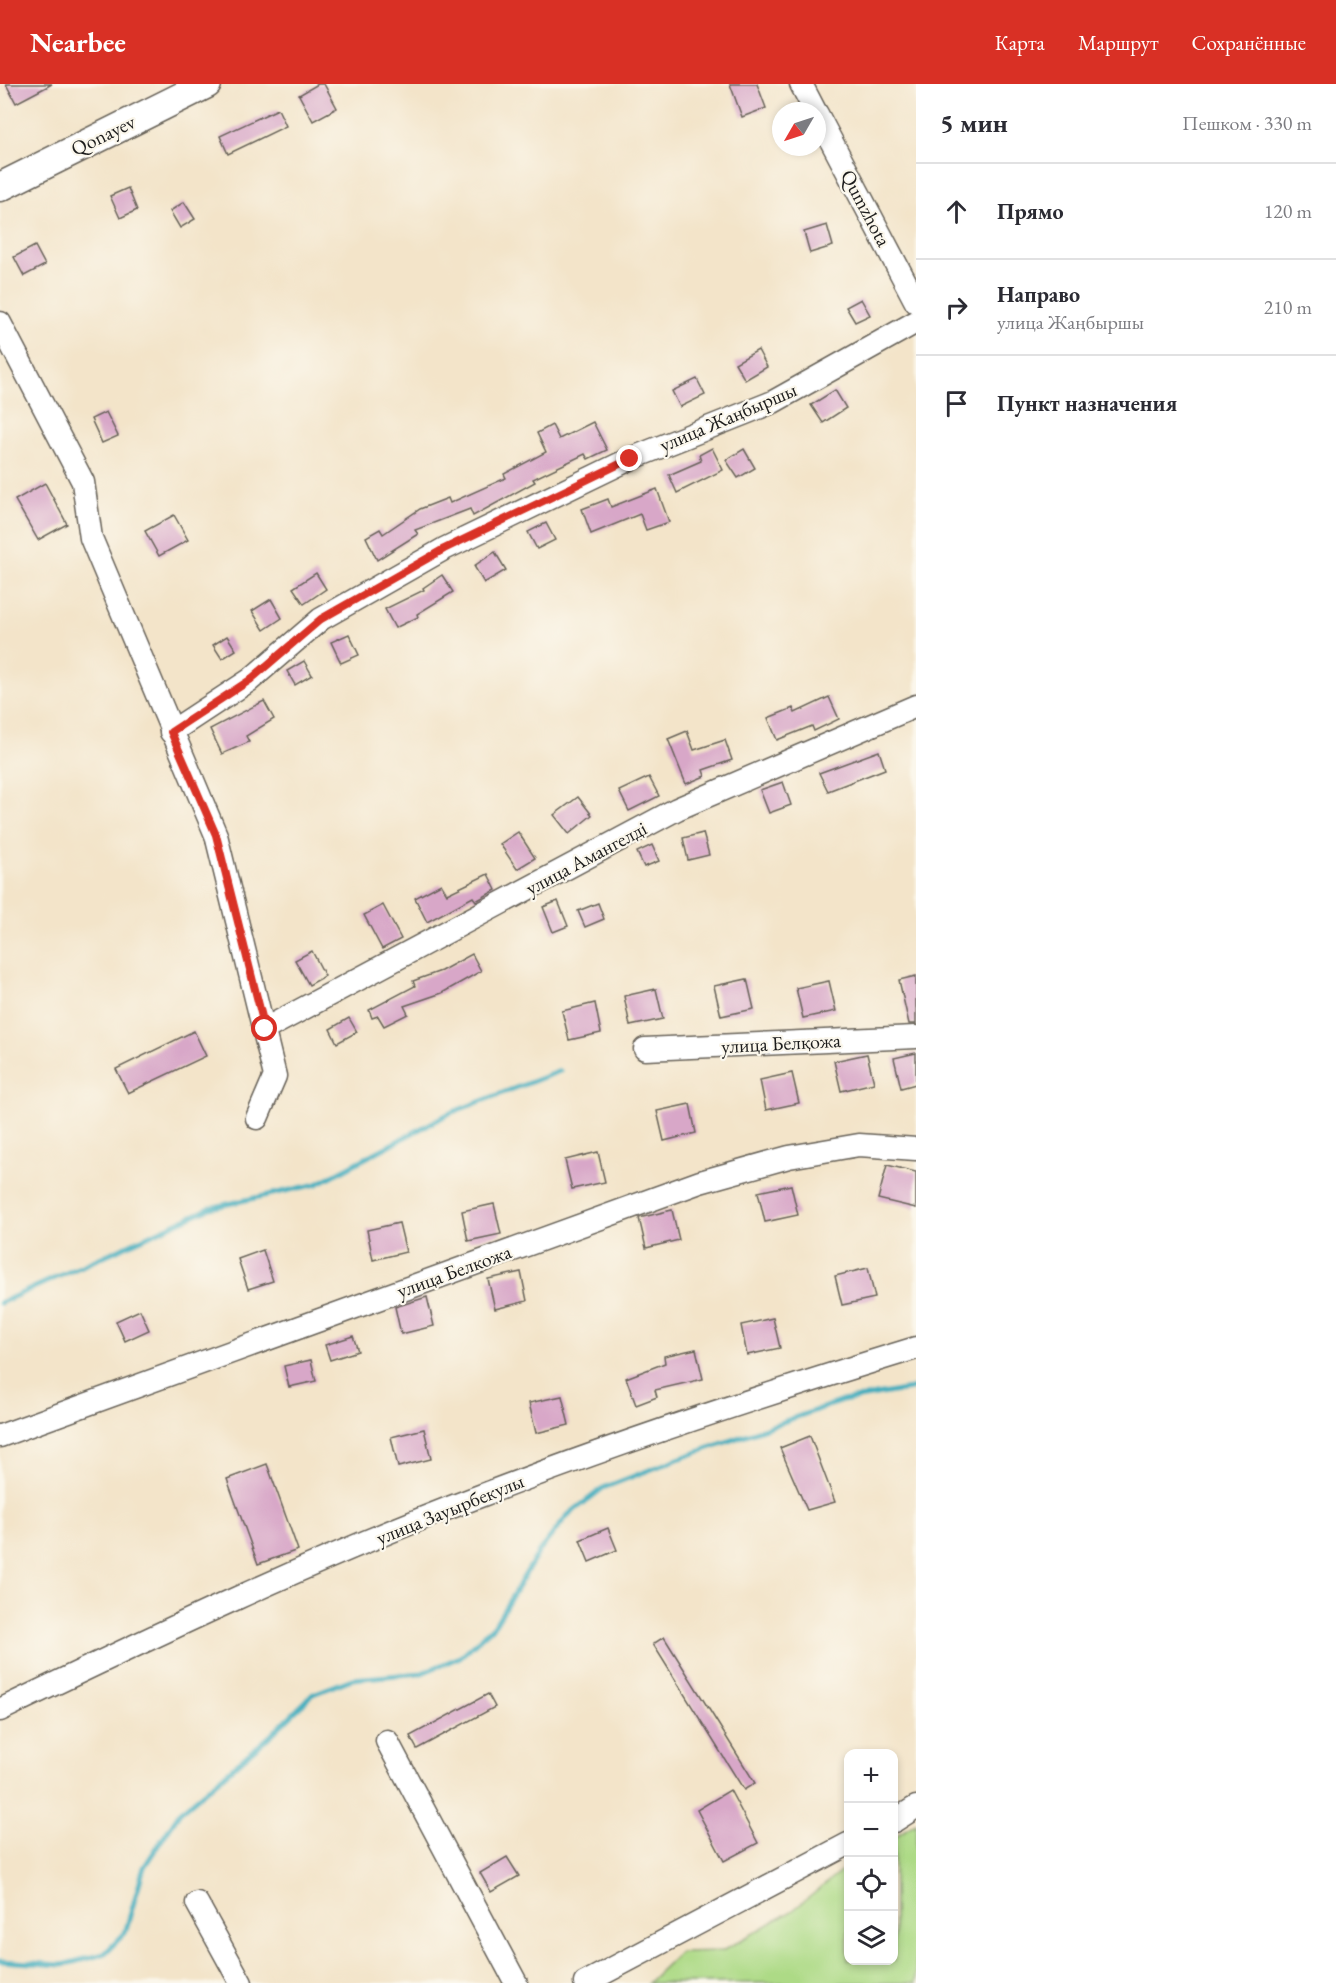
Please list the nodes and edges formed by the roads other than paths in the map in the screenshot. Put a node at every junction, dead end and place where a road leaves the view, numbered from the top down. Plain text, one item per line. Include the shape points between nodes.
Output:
1 (207, 84) edge
2 (801, 84) edge
3 (810, 102) edge
4 (826, 132) edge
5 (0, 187) edge
6 (916, 302) edge
7 (916, 322) edge
8 (0, 323) edge
9 (916, 706) edge
10 (171, 732) junction
11 (265, 1029) junction
12 (916, 1037) edge
13 (645, 1049) dead end
14 (257, 1118) dead end
15 (916, 1149) edge
16 (916, 1348) edge
17 (0, 1436) edge
18 (0, 1710) edge
19 (387, 1741) dead end
20 (916, 1807) edge
21 (898, 1818) edge
22 (844, 1847) edge
23 (197, 1903) dead end
24 (241, 1983) edge
25 (516, 1983) edge
26 (585, 1983) edge

1 - 5 main road, Qonayev
2 - 3 street, Qumzhota
4 - 6 street, Qumzhota
7 - 10 street, улица Жаңбыршы via 773,402 630,459 444,549 321,619 250,680
8 - 10 street via 83,482 91,538
9 - 11 street, улица Амангелді via 677,809
10 - 11 street via 216,835
11 - 14 street via 275,1076
12 - 13 street, улица Белқожа
15 - 17 street, улица Белкожа via 859,1145 789,1157 700,1182
16 - 18 street, улица Зауырбекулы via 718,1409 478,1496 239,1596
19 - 25 street
20 - 21 street
22 - 26 street
23 - 24 street

